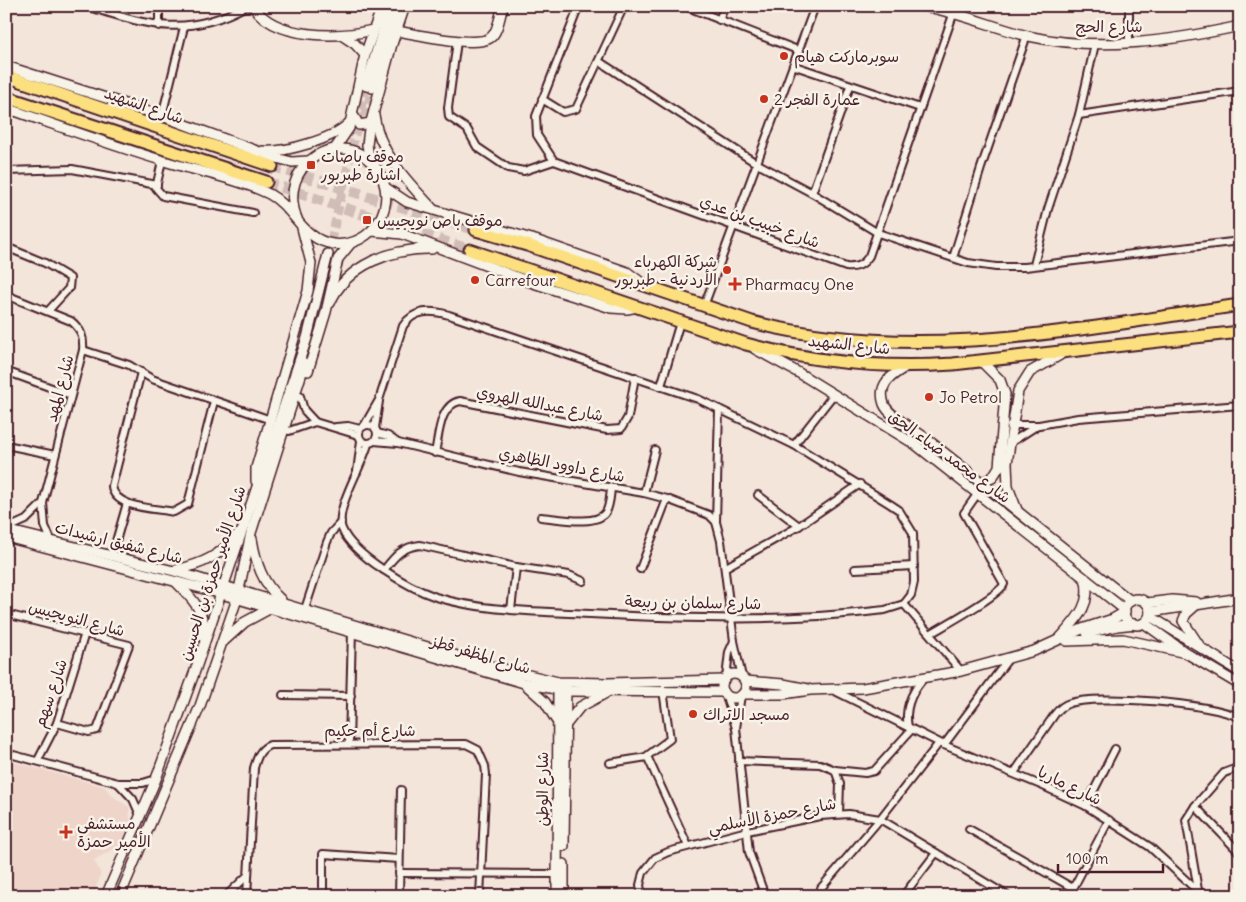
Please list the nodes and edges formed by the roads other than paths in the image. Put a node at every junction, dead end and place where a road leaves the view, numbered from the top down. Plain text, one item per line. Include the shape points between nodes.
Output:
1 (86, 6) edge
2 (159, 6) edge
3 (246, 6) edge
4 (252, 6) edge
5 (382, 6) edge
6 (390, 6) edge
7 (398, 6) edge
8 (405, 6) edge
9 (503, 6) edge
10 (580, 6) edge
11 (624, 6) edge
12 (685, 6) edge
13 (724, 6) edge
14 (816, 6) edge
15 (922, 6) edge
16 (1129, 6) edge
17 (954, 9) edge
18 (719, 20) junction
19 (159, 26) junction
20 (1240, 26) edge
21 (184, 27) junction
22 (373, 30) junction
23 (396, 32) junction
24 (1027, 35) junction
25 (343, 36) junction
26 (456, 41) junction
27 (1129, 43) junction
28 (1095, 44) junction
29 (800, 51) junction
30 (365, 55) junction
31 (600, 62) junction
32 (6, 66) edge
33 (795, 66) junction
34 (6, 76) edge
35 (850, 86) junction
36 (1240, 91) edge
37 (6, 97) edge
38 (542, 99) junction
39 (6, 108) edge
40 (920, 108) junction
41 (374, 112) junction
42 (1079, 115) junction
43 (162, 116) junction
44 (352, 118) junction
45 (371, 122) junction
46 (254, 150) junction
47 (334, 150) junction
48 (162, 161) junction
49 (308, 161) junction
50 (370, 161) junction
51 (554, 161) junction
52 (756, 163) junction
53 (272, 166) tunnel mouth
54 (6, 171) edge
55 (266, 182) tunnel mouth
56 (157, 185) junction
57 (386, 188) junction
58 (812, 193) junction
59 (432, 208) junction
60 (253, 213) dead end
61 (300, 224) junction
62 (733, 226) junction
63 (476, 230) tunnel mouth
64 (372, 231) junction
65 (878, 234) junction
66 (1240, 240) edge
67 (352, 243) junction
68 (6, 247) edge
69 (438, 248) junction
70 (470, 250) tunnel mouth
71 (330, 254) tunnel mouth
72 (953, 258) junction
73 (1034, 266) junction
74 (646, 287) junction
75 (6, 294) edge
76 (1240, 305) edge
77 (704, 306) junction
78 (637, 307) junction
79 (49, 310) junction
80 (326, 312) junction
81 (680, 322) junction
82 (1240, 332) edge
83 (746, 344) junction
84 (83, 350) junction
85 (1068, 351) junction
86 (981, 361) junction
87 (907, 366) junction
88 (141, 372) junction
89 (11, 373) dead end
90 (635, 377) junction
91 (661, 386) junction
92 (834, 394) junction
93 (71, 396) junction
94 (300, 396) junction
95 (378, 400) junction
96 (214, 401) junction
97 (1240, 405) edge
98 (719, 409) junction
99 (271, 420) junction
100 (314, 422) junction
101 (1039, 425) junction
102 (1002, 426) junction
103 (1013, 426) junction
104 (289, 431) junction
105 (376, 431) junction
106 (361, 433) junction
107 (923, 436) junction
108 (371, 442) junction
109 (398, 443) junction
110 (1010, 443) junction
111 (6, 445) edge
112 (794, 445) junction
113 (916, 445) junction
114 (655, 450) dead end
115 (435, 453) junction
116 (56, 456) junction
117 (357, 472) junction
118 (982, 482) junction
119 (261, 484) junction
120 (860, 484) junction
121 (611, 488) junction
122 (644, 493) junction
123 (978, 493) junction
124 (758, 495) dead end
125 (667, 498) junction
126 (43, 503) junction
127 (127, 503) junction
128 (1020, 515) junction
129 (541, 516) dead end
130 (341, 522) junction
131 (716, 522) junction
132 (799, 526) junction
133 (241, 529) junction
134 (6, 530) edge
135 (251, 533) junction
136 (6, 537) edge
137 (51, 540) junction
138 (112, 555) junction
139 (914, 566) junction
140 (726, 567) junction
141 (516, 568) junction
142 (640, 568) dead end
143 (855, 569) dead end
144 (384, 570) junction
145 (174, 571) junction
146 (1087, 573) junction
147 (176, 582) junction
148 (583, 582) dead end
149 (222, 590) junction
150 (238, 595) junction
151 (1240, 598) edge
152 (1130, 601) junction
153 (283, 602) junction
154 (1147, 603) junction
155 (1199, 603) junction
156 (904, 604) junction
157 (270, 608) junction
158 (305, 609) junction
159 (511, 610) junction
160 (1125, 611) junction
161 (6, 614) edge
162 (1145, 619) junction
163 (732, 620) junction
164 (352, 631) junction
165 (85, 633) junction
166 (930, 634) junction
167 (1072, 635) junction
168 (734, 642) junction
169 (1057, 642) junction
170 (221, 645) junction
171 (1202, 650) junction
172 (201, 652) junction
173 (1186, 653) junction
174 (1009, 658) junction
175 (960, 671) junction
176 (1240, 672) edge
177 (725, 679) junction
178 (743, 679) junction
179 (923, 679) junction
180 (524, 683) junction
181 (1240, 685) edge
182 (562, 687) junction
183 (663, 690) junction
184 (810, 690) junction
185 (832, 690) junction
186 (608, 692) junction
187 (725, 693) junction
188 (283, 695) dead end
189 (742, 695) junction
190 (351, 696) junction
191 (1239, 717) edge
192 (57, 723) junction
193 (561, 725) junction
194 (736, 728) junction
195 (910, 728) junction
196 (349, 743) junction
197 (941, 744) junction
198 (1116, 749) dead end
199 (6, 753) edge
200 (647, 757) junction
201 (38, 760) junction
202 (739, 761) junction
203 (610, 763) dead end
204 (1240, 767) edge
205 (835, 770) junction
206 (1014, 773) junction
207 (156, 779) junction
208 (118, 784) junction
209 (401, 790) dead end
210 (1086, 806) junction
211 (1195, 806) junction
212 (839, 814) junction
213 (140, 815) junction
214 (880, 819) junction
215 (1108, 820) junction
216 (969, 829) dead end
217 (747, 831) junction
218 (688, 846) junction
219 (936, 853) junction
220 (1240, 853) edge
221 (399, 859) junction
222 (399, 873) junction
223 (481, 874) junction
224 (558, 874) junction
225 (248, 875) junction
226 (821, 888) dead end
227 (1074, 888) junction
228 (1201, 893) edge
229 (106, 896) edge
230 (120, 896) edge
231 (226, 896) edge
232 (247, 896) edge
233 (323, 896) edge
234 (399, 896) edge
235 (480, 896) edge
236 (557, 896) edge
237 (564, 896) edge
238 (642, 896) edge
239 (765, 896) edge
240 (903, 896) edge
241 (1008, 896) edge
242 (1069, 896) edge

1 - 19 street
2 - 19 street
3 - 21 street via 215,20
4 - 25 street via 266,20 284,29
5 - 22 street
6 - 7 street via 369,87
8 - 23 street
9 - 26 street via 490,38
10 - 38 street
11 - 31 street
12 - 18 street
13 - 18 street
14 - 29 street
15 - 17 street, شارع الحج
16 - 27 street
17 - 24 street, شارع الحج
17 - 40 street, شارع خبيب بن عدي
18 - 29 street
19 - 21 street
20 - 27 street, شارع الحج
21 - 43 street
22 - 25 street
22 - 30 street
23 - 26 street
23 - 41 street
24 - 28 street, شارع الحج
24 - 72 street
25 - 30 street
26 - 51 street via 449,117 467,130 477,147 508,168 524,170
27 - 28 street, شارع الحج
28 - 42 street
29 - 33 street
30 - 44 street
31 - 38 street via 574,111 563,112
31 - 52 street
32 - 43 street
33 - 35 street
33 - 52 street
34 - 53 highway, شارع الشهيد
35 - 40 street
35 - 58 street
36 - 42 street
37 - 55 highway
38 - 51 street via 536,126 541,144
39 - 48 street
40 - 65 street, شارع خبيب بن عدي
41 - 45 street
41 - 59 street via 377,132 387,153 405,179
42 - 73 street via 1048,209
43 - 46 street
44 - 45 street via 359,125
44 - 46 street via 336,133 274,151
44 - 47 street via 346,134
45 - 50 street via 367,142
46 - 49 street via 284,160
47 - 49 street
47 - 50 street via 353,152
48 - 56 street
48 - 61 street via 265,193 280,202
49 - 61 street via 293,184 292,203
50 - 57 street
51 - 62 street, شارع خبيب بن عدي
52 - 58 street
52 - 62 street
54 - 56 street via 72,169
56 - 60 street via 157,191 167,198
57 - 59 street via 407,202
57 - 64 street via 384,211
58 - 65 street
59 - 74 street via 627,272
61 - 67 street via 325,242
61 - 99 street via 310,254 310,282
62 - 65 street, شارع خبيب بن عدي via 853,268 865,262
62 - 77 street
63 - 74 highway, شارع الشهيد
64 - 67 street
64 - 69 street via 394,232
65 - 72 street
66 - 73 street
67 - 80 street via 338,259
68 - 79 street via 45,263 70,278 69,288
69 - 78 street via 611,308
69 - 80 street via 391,253 363,266 332,298
70 - 78 highway, شارع الشهيد
71 - 119 street, شارع الأمير حمزة بن الحسين via 313,339
72 - 73 street via 996,267
74 - 77 highway, شارع الشهيد
75 - 79 street, شارع المهد
76 - 77 highway, شارع الشهيد via 1088,327 909,343 800,332 752,322
78 - 81 highway, شارع الشهيد
79 - 84 street, شارع المهد via 78,327 83,338
80 - 94 street
81 - 83 highway, شارع الشهيد
81 - 91 street
82 - 85 highway, شارع الشهيد
83 - 87 highway, شارع الشهيد via 850,363
83 - 92 street, شارع محمد ضياء الحق
84 - 88 street
84 - 93 street, شارع المهد
85 - 86 highway, شارع الشهيد
85 - 103 street via 1038,365 1025,377 1016,398
86 - 87 highway, شارع الشهيد
86 - 102 street via 996,373 1003,387
87 - 107 street, شارع محمد ضياء الحق via 886,382 884,404 888,411
88 - 96 street
88 - 127 street via 112,486 117,498
89 - 93 street
90 - 91 street
90 - 95 street via 449,315 425,312 408,319 403,326
90 - 115 street, شارع عبدالله الهروي via 628,417 621,429 607,430 460,401 453,402 446,410
91 - 98 street
92 - 112 street
92 - 113 street, شارع محمد ضياء الحق
93 - 116 street, شارع المهد
94 - 100 street via 304,410
94 - 104 street
95 - 105 street
95 - 106 street
96 - 99 street
96 - 127 street via 188,504 174,512
97 - 101 street via 1078,418
98 - 112 street
98 - 131 street
99 - 119 street via 256,468
100 - 104 street
100 - 106 street via 348,426
101 - 103 street
101 - 110 street
102 - 103 street
102 - 118 street via 997,473
103 - 110 street
104 - 119 street via 273,476
105 - 106 street, شارع داوود الظاهري
105 - 108 street
105 - 109 street, شارع داوود الظاهري
106 - 108 street, شارع داوود الظاهري
106 - 117 street
107 - 113 street
107 - 118 street, شارع محمد ضياء الحق
108 - 109 street, شارع داوود الظاهري
108 - 117 street
109 - 115 street, شارع داوود الظاهري
110 - 128 street via 1008,487
111 - 116 street
112 - 120 street
113 - 123 street, شارع محمد ضياء الحق
114 - 122 street
115 - 121 street, شارع داوود الظاهري
116 - 126 street, شارع المهد
117 - 130 street
118 - 128 street, شارع محمد ضياء الحق
119 - 133 street, شارع الأمير حمزة بن الحسين
119 - 135 street, شارع الأمير حمزة بن الحسين
120 - 132 street
120 - 139 street via 899,510 908,522 914,533
121 - 122 street, شارع داوود الظاهري
121 - 129 street via 607,510 598,519
122 - 125 street, شارع داوود الظاهري
123 - 146 street, شارع محمد ضياء الحق
123 - 166 street via 964,513 1004,584 990,597
124 - 132 street
125 - 131 street, شارع داوود الظاهري via 700,510
125 - 142 street
126 - 134 street via 26,520
126 - 137 street, شارع المهد
127 - 138 street
128 - 146 street, شارع محمد ضياء الحق
130 - 144 street, شارع سلمان بن ربيعة via 350,540
130 - 158 street via 327,542
131 - 140 street
132 - 140 street
133 - 145 street via 216,556 199,565
133 - 149 street, شارع الأمير حمزة بن الحسين
134 - 137 street, شارع شفيق ارشيدات
135 - 150 street, شارع الأمير حمزة بن الحسين
135 - 153 street via 260,573 271,591
136 - 147 street, شارع شفيق ارشيدات
137 - 138 street, شارع شفيق ارشيدات
138 - 145 street, شارع شفيق ارشيدات
139 - 143 street
139 - 156 street via 911,596
140 - 163 street
141 - 144 street via 420,545 398,552
141 - 148 street via 569,575
141 - 159 street
144 - 159 street, شارع سلمان بن ربيعة via 410,587 437,597
145 - 149 street, شارع شفيق ارشيدات
146 - 152 street, شارع محمد ضياء الحق
146 - 160 street, شارع محمد ضياء الحق
146 - 169 street via 1084,608
147 - 149 street, شارع شفيق ارشيدات
147 - 172 street via 199,610 204,633
149 - 150 street
149 - 172 street, شارع الأمير حمزة بن الحسين
150 - 153 street, شارع المظفر قطز
150 - 157 street, شارع المظفر قطز
150 - 170 street, شارع الأمير حمزة بن الحسين
151 - 155 street
152 - 154 street via 1141,599
152 - 160 street
153 - 158 street, شارع المظفر قطز
154 - 155 street via 1172,600
154 - 162 street
155 - 162 street
155 - 171 street via 1183,621
156 - 163 street, شارع سلمان بن ربيعة via 875,611
156 - 166 street
157 - 164 street, شارع المظفر قطز
157 - 170 street via 245,622
158 - 182 street, شارع المظفر قطز
159 - 163 street, شارع سلمان بن ربيعة
160 - 162 street via 1129,622
160 - 167 street
161 - 165 street, شارع النويجيس
162 - 167 street
162 - 171 street
162 - 173 street
163 - 168 street
164 - 180 street, شارع المظفر قطز
164 - 190 street
165 - 192 street, شارع سهم
165 - 192 street, شارع النويجيس via 128,645 97,730 89,732
166 - 175 street
167 - 169 street
168 - 177 street
168 - 178 street
169 - 173 street via 1123,639
169 - 174 street
170 - 230 street, شارع الأمير حمزة بن الحسين via 189,733
171 - 176 street
172 - 207 street, شارع الأمير حمزة بن الحسين
173 - 181 street
174 - 175 street
174 - 197 street
175 - 179 street
177 - 178 street via 734,674
177 - 182 street, شارع المظفر قطز
177 - 187 street
178 - 184 street
178 - 189 street via 745,690
179 - 185 street
179 - 195 street via 909,700 906,713
180 - 182 street, شارع المظفر قطز
180 - 193 street via 545,702
182 - 186 street, شارع المظفر قطز
182 - 193 street, شارع الوطن
183 - 186 street, شارع المظفر قطز
183 - 187 street, شارع المظفر قطز
183 - 200 street via 670,739 648,753
184 - 185 street
184 - 189 street
185 - 195 street, شارع ماريا
186 - 193 street via 580,707
187 - 189 street via 731,697
187 - 194 street
188 - 190 street
189 - 194 street
190 - 196 street
191 - 206 street via 1216,709 1175,704 1092,700 1070,703 1055,714
192 - 201 street, شارع سهم
193 - 224 street, شارع الوطن
193 - 237 street, شارع الوطن
194 - 202 street
195 - 197 street, شارع ماريا
195 - 205 street via 874,771
196 - 223 street, شارع أم حكيم via 466,744 478,750 486,774
196 - 225 street, شارع أم حكيم via 270,745 264,748 254,768
197 - 206 street, شارع ماريا
197 - 214 street
198 - 210 street
199 - 201 street
200 - 203 street
200 - 218 street
201 - 208 street
202 - 205 street via 820,764
202 - 217 street
204 - 211 street via 1224,773
205 - 212 street via 840,784
206 - 210 street, شارع ماريا
207 - 208 street
207 - 213 street, شارع الأمير حمزة بن الحسين
208 - 213 street via 133,799
209 - 221 street
210 - 215 street, شارع ماريا
211 - 220 street
211 - 228 street via 1186,820
212 - 214 street, شارع حمزة الأسلمي
212 - 217 street, شارع حمزة الأسلمي
213 - 229 street, شارع الأمير حمزة بن الحسين
214 - 219 street, شارع حمزة الأسلمي
214 - 226 street
215 - 227 street
215 - 228 street, شارع ماريا via 1150,847
216 - 227 street
217 - 218 street, شارع حمزة الأسلمي
217 - 239 street via 753,868
218 - 238 street, شارع حمزة الأسلمي via 668,852 648,864 640,885
219 - 240 street
219 - 241 street, شارع حمزة الأسلمي
221 - 222 street
221 - 233 street via 323,854
222 - 223 street
222 - 234 street
223 - 224 street
223 - 235 street, شارع أم حكيم
224 - 236 street, شارع الوطن
225 - 231 street
225 - 232 street, شارع أم حكيم
227 - 242 street

